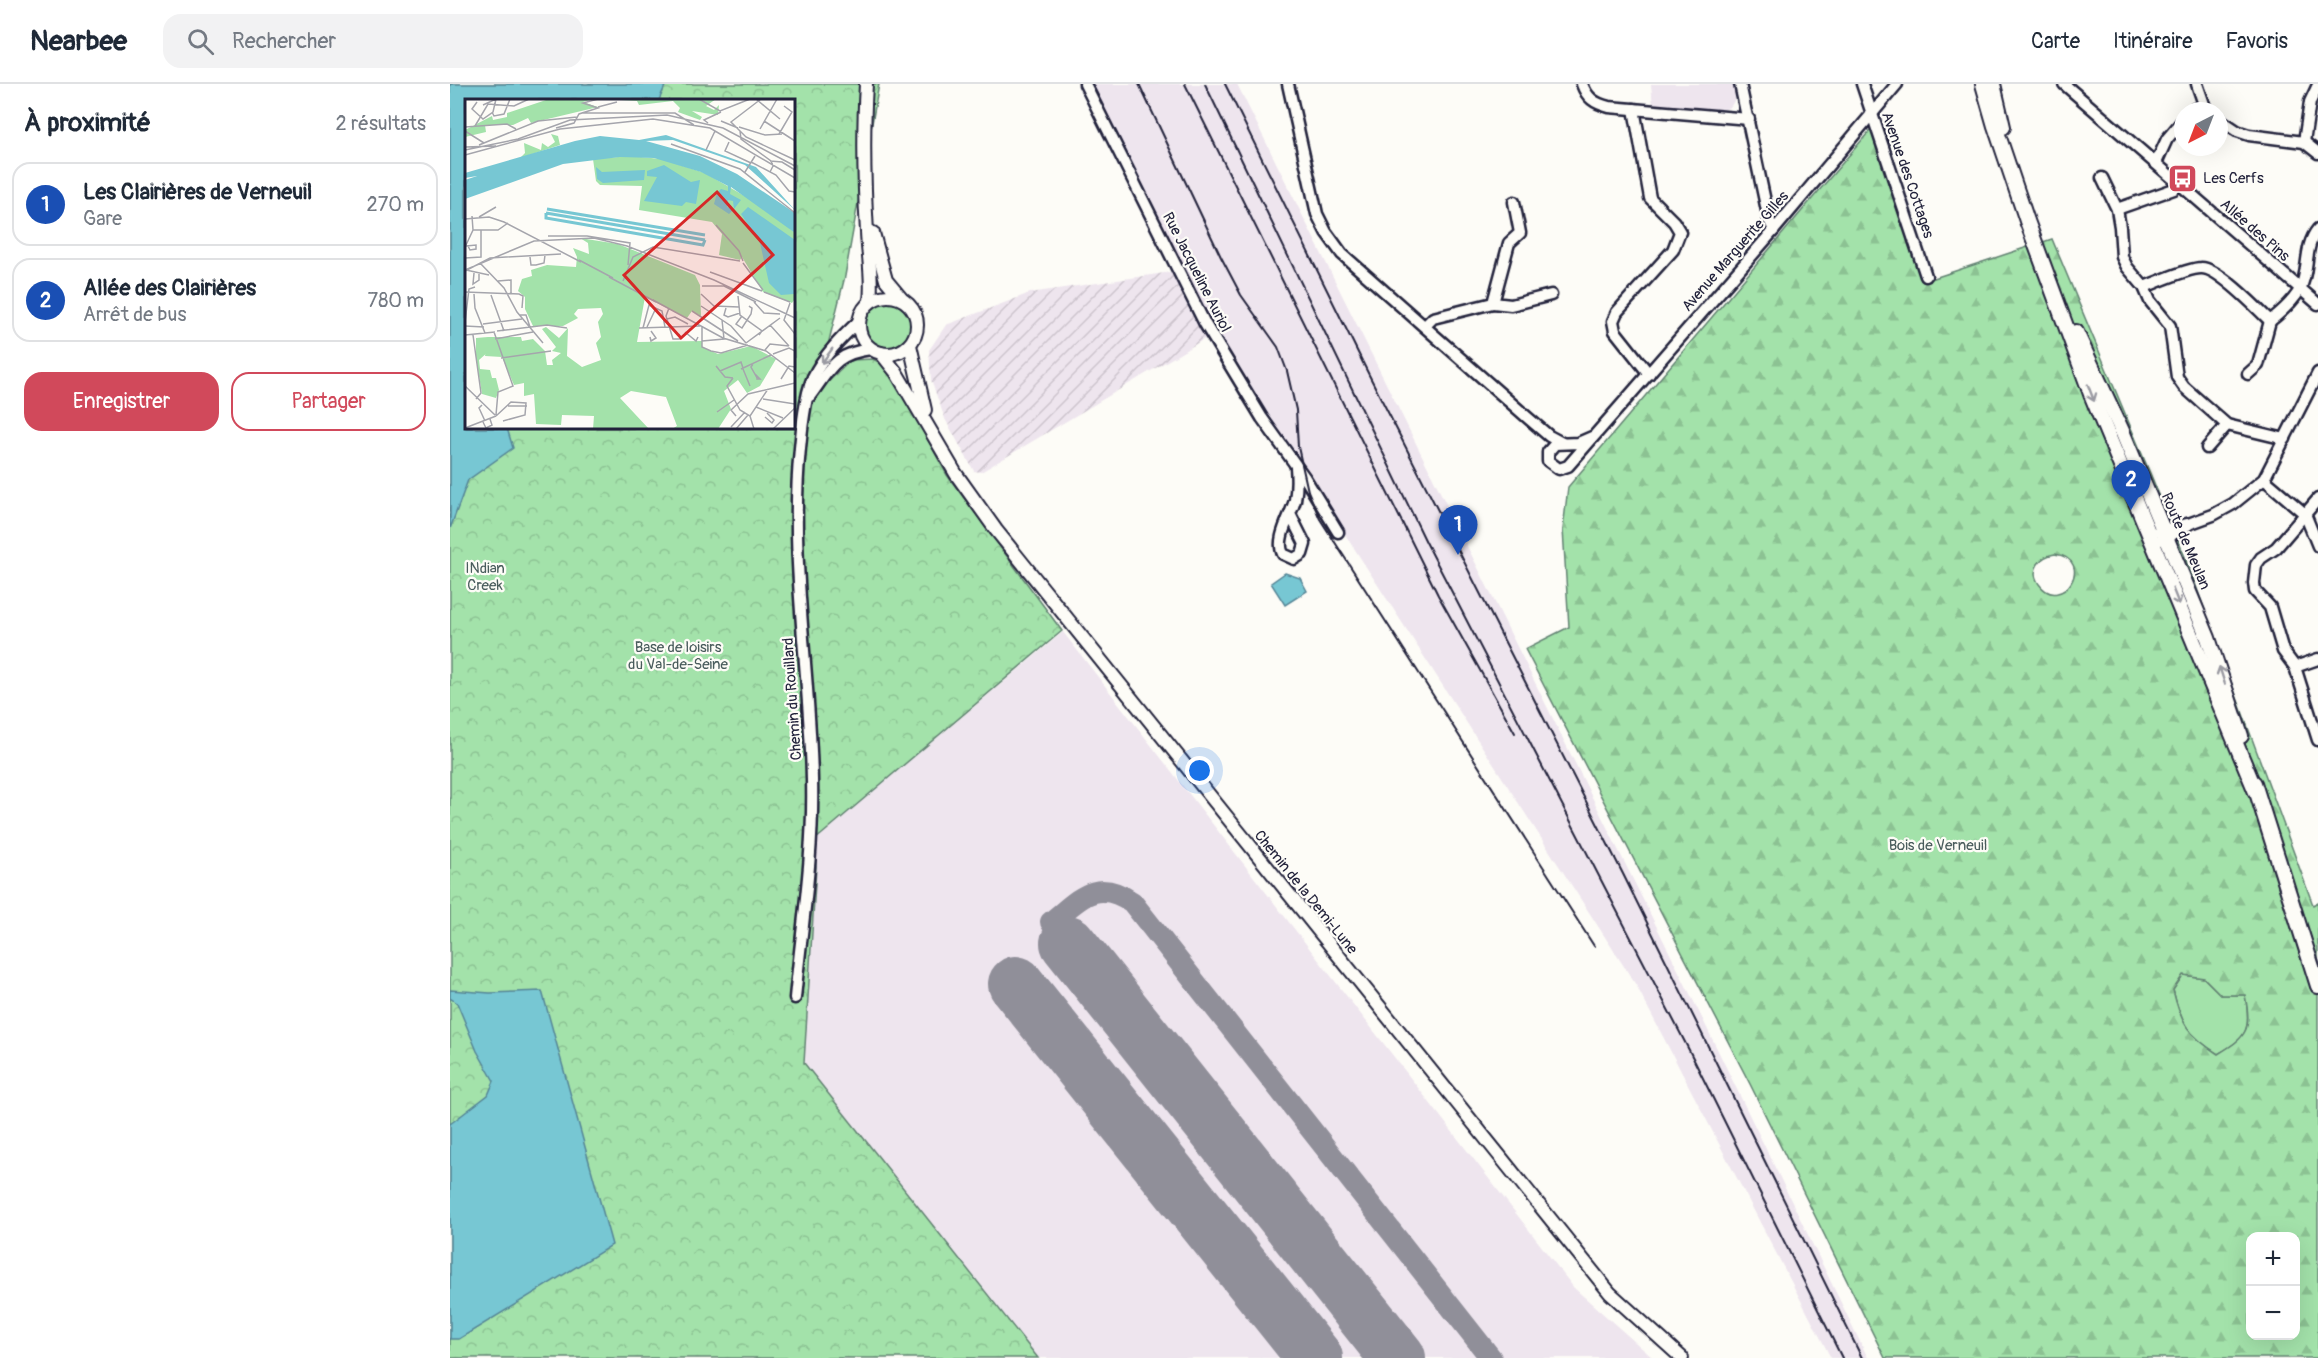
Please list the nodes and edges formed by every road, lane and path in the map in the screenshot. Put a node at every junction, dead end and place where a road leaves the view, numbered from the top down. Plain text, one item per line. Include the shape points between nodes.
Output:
1 (866, 84) edge
2 (1085, 84) edge
3 (1288, 84) edge
4 (1582, 84) edge
5 (1740, 84) edge
6 (1862, 84) edge
7 (1897, 84) edge
8 (1983, 84) edge
9 (1993, 84) edge
10 (2064, 84) edge
11 (2197, 84) edge
12 (2318, 85) edge
13 (2204, 102) edge
14 (1634, 109) junction
15 (1871, 114) junction
16 (1749, 119) junction
17 (2228, 124) edge
18 (2174, 131) edge
19 (2304, 142) junction
20 (2318, 153) edge
21 (2156, 164) junction
22 (2102, 178) dead end
23 (2179, 184) junction
24 (2016, 187) junction
25 (1514, 202) dead end
26 (866, 206) junction
27 (2116, 209) junction
28 (2318, 229) edge
29 (1774, 230) junction
30 (1926, 276) dead end
31 (2144, 287) junction
32 (2301, 289) junction
33 (1551, 295) dead end
34 (902, 299) junction
35 (870, 302) junction
36 (1493, 303) junction
37 (2318, 304) edge
38 (859, 321) junction
39 (2270, 321) junction
40 (1425, 326) junction
41 (910, 345) junction
42 (876, 351) junction
43 (2318, 373) edge
44 (1649, 374) junction
45 (2248, 374) dead end
46 (808, 398) junction
47 (1528, 418) junction
48 (2228, 425) junction
49 (929, 426) junction
50 (1594, 436) junction
51 (2285, 439) junction
52 (1564, 443) junction
53 (2207, 448) dead end
54 (1548, 452) junction
55 (1572, 462) junction
56 (1296, 467) junction
57 (2264, 479) junction
58 (2318, 499) edge
59 (1290, 514) dead end
60 (2306, 514) junction
61 (1338, 532) dead end
62 (2158, 536) junction
63 (2318, 546) edge
64 (2318, 659) edge
65 (2295, 667) junction
66 (2318, 740) edge
67 (2318, 986) edge
68 (795, 998) dead end
69 (1682, 1358) edge

1 - 26 street, Chemin du Rouillard
2 - 56 street, Rue Jacqueline Auriol via 1202,318
3 - 40 street via 1317,214 1326,232 1342,254
4 - 14 street via 1587,97 1597,104
5 - 16 street
6 - 15 street, Avenue des Cottages
7 - 15 street, Avenue Marguerite Gilles
8 - 24 main road, Route de Meulan
9 - 24 main road, Route de Meulan
10 - 21 street, Allée des Pins
11 - 13 street
12 - 19 street via 2310,102
14 - 16 street
14 - 44 street via 1650,198 1680,231 1673,250 1613,321 1615,331
15 - 29 street, Avenue Marguerite Gilles
15 - 30 street, Avenue des Cottages
16 - 29 street
17 - 19 street via 2249,135
18 - 21 street
19 - 20 street
21 - 23 street, Allée des Pins
22 - 27 street
23 - 27 street
23 - 32 street, Allée des Pins
24 - 62 main road, Route de Meulan via 2091,394
25 - 36 street via 1520,233 1509,243
26 - 34 street, Chemin du Rouillard via 886,280
26 - 35 street, Chemin du Rouillard via 873,283
27 - 31 street via 2122,257
28 - 32 street via 2309,245
29 - 44 street, Avenue Marguerite Gilles
31 - 39 street via 2201,267 2211,270
31 - 48 street via 2150,302 2170,326 2177,377
32 - 37 street, Allée des Pins
32 - 39 street
33 - 36 street via 1511,305
34 - 35 street via 886,296
34 - 41 street, Chemin du Rouillard via 916,318 917,330
35 - 38 street, Chemin du Rouillard
36 - 40 street via 1433,318
38 - 42 street via 861,337
38 -> 46 street, Chemin du Rouillard via 823,360
39 - 45 street via 2258,365
40 - 47 street
41 - 42 street, Chemin du Rouillard via 896,353
41 - 49 street, Chemin de la Demi-Lune
42 - 46 street, Chemin du Rouillard via 852,351 841,358
42 - 49 street, Chemin de la Demi-Lune via 896,372
43 - 51 street
44 - 50 street, Avenue Marguerite Gilles
46 - 68 street, Chemin du Rouillard via 798,466 797,536 812,781 810,852
47 - 52 street
47 - 54 street
48 - 51 street
48 - 53 street
49 - 69 street, Chemin de la Demi-Lune via 956,474 996,530 1610,1293
50 - 52 street
50 - 55 street, Avenue Marguerite Gilles
51 - 57 street
52 - 54 street via 1552,445
52 - 55 street via 1572,451
54 - 55 street via 1554,467 1563,469
56 - 59 street via 1297,486
56 - 61 street
57 - 60 street
57 - 62 street via 2233,504
58 - 60 street
60 - 63 street
60 - 65 street via 2256,565 2254,575 2255,591 2270,607 2283,651
62 - 67 main road, Route de Meulan via 2217,662
64 - 65 street
65 - 66 street

